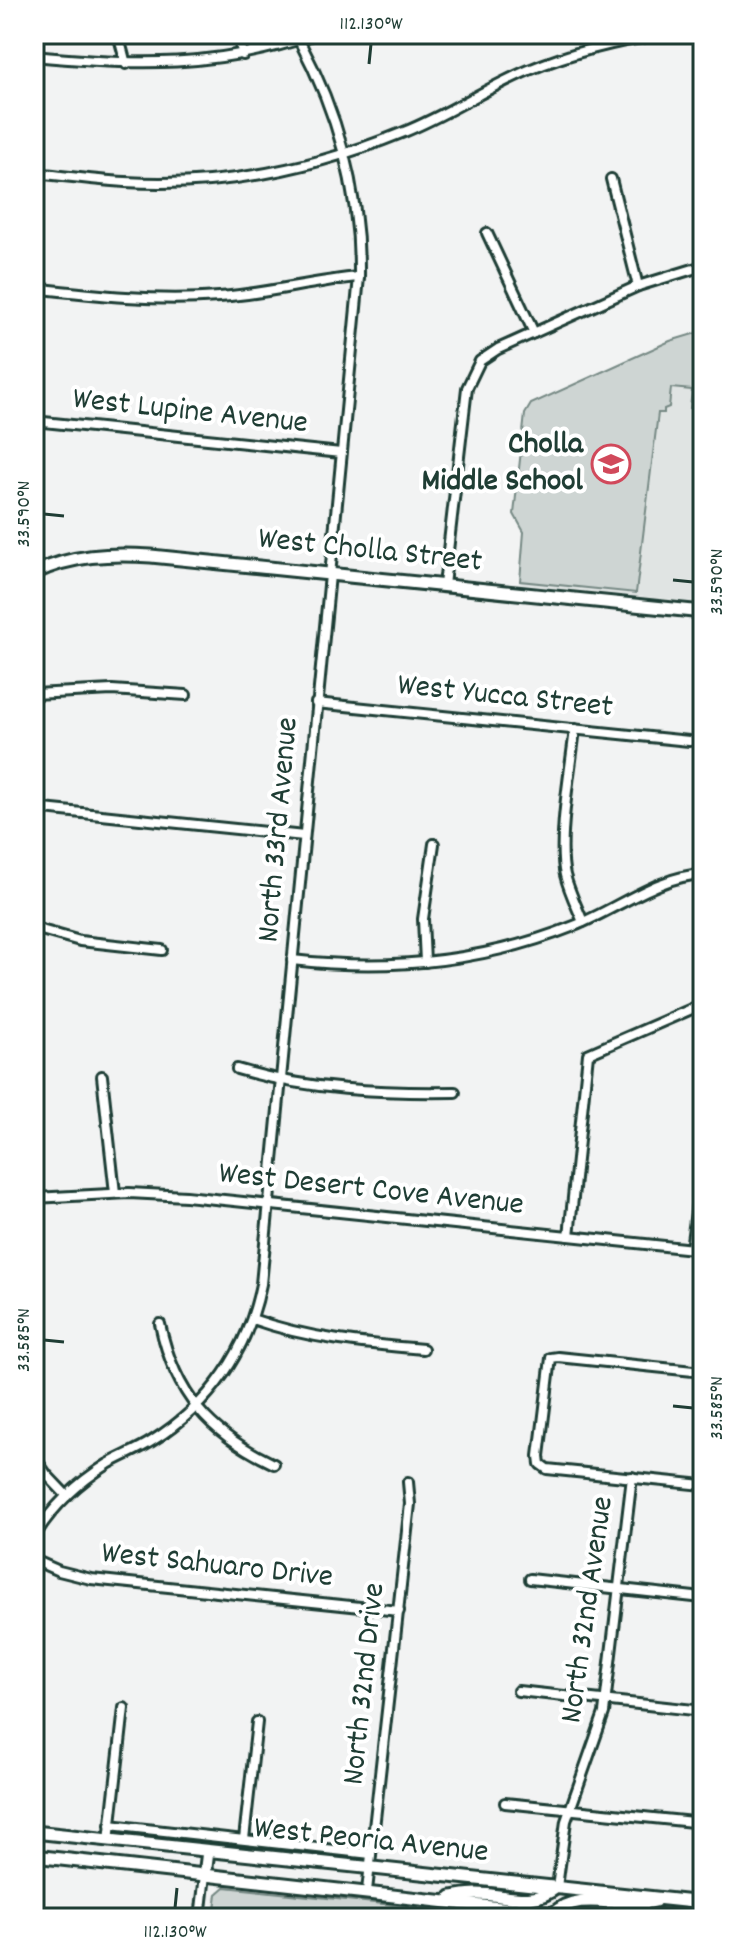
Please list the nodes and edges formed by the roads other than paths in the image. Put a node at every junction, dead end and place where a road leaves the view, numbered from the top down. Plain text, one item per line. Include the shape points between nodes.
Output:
1 (118, 34) edge
2 (237, 34) edge
3 (316, 34) edge
4 (664, 34) edge
5 (299, 40) junction
6 (243, 55) junction
7 (34, 56) edge
8 (126, 64) junction
9 (346, 153) junction
10 (34, 173) edge
11 (611, 179) dead end
12 (487, 233) dead end
13 (703, 266) edge
14 (359, 277) junction
15 (638, 286) junction
16 (34, 288) edge
17 (534, 333) junction
18 (34, 421) edge
19 (341, 453) junction
20 (34, 573) edge
21 (329, 574) junction
22 (444, 585) junction
23 (703, 612) edge
24 (34, 694) edge
25 (186, 695) dead end
26 (316, 703) junction
27 (575, 729) junction
28 (689, 741) dead end
29 (34, 808) edge
30 (304, 836) junction
31 (434, 844) dead end
32 (703, 874) edge
33 (583, 922) junction
34 (34, 928) edge
35 (162, 950) dead end
36 (292, 960) junction
37 (425, 962) junction
38 (703, 1004) edge
39 (237, 1069) dead end
40 (102, 1076) dead end
41 (281, 1081) junction
42 (455, 1092) dead end
43 (703, 1159) edge
44 (115, 1193) junction
45 (34, 1198) edge
46 (269, 1205) junction
47 (569, 1236) junction
48 (691, 1249) junction
49 (703, 1250) edge
50 (252, 1319) junction
51 (160, 1324) dead end
52 (423, 1349) dead end
53 (703, 1372) edge
54 (196, 1408) junction
55 (34, 1456) edge
56 (274, 1464) dead end
57 (632, 1477) junction
58 (408, 1482) dead end
59 (703, 1485) edge
60 (67, 1496) junction
61 (34, 1537) edge
62 (34, 1560) edge
63 (530, 1579) dead end
64 (619, 1589) junction
65 (703, 1598) edge
66 (399, 1611) junction
67 (518, 1691) dead end
68 (606, 1701) junction
69 (124, 1708) dead end
70 (703, 1711) edge
71 (257, 1722) dead end
72 (505, 1803) dead end
73 (569, 1810) junction
74 (703, 1823) edge
75 (110, 1825) junction
76 (34, 1832) edge
77 (244, 1839) junction
78 (109, 1841) junction
79 (208, 1851) junction
80 (371, 1854) junction
81 (34, 1856) edge
82 (369, 1868) junction
83 (205, 1875) junction
84 (557, 1887) junction
85 (367, 1891) junction
86 (663, 1898) junction
87 (435, 1899) junction
88 (703, 1903) edge
89 (553, 1914) junction
90 (200, 1918) edge
91 (590, 1918) edge
92 (624, 1918) edge
93 (701, 1918) edge

1 - 8 street
2 - 6 street
3 - 5 street
4 - 9 street via 545,64 407,131
5 - 6 street
5 - 9 street, North 33rd Avenue
6 - 8 street
7 - 8 street
9 - 10 street via 269,173 206,181 126,182
9 - 14 street, North 33rd Avenue via 358,219
11 - 15 street
12 - 17 street
13 - 15 street
14 - 16 street via 188,299
14 - 19 street, North 33rd Avenue
15 - 17 street
17 - 22 street via 480,361 467,388
18 - 19 street, West Lupine Avenue
19 - 21 street, North 33rd Avenue
20 - 21 main road, West Cholla Street via 84,556 115,554
21 - 22 main road, West Cholla Street
21 - 26 street, North 33rd Avenue
22 - 23 main road, West Cholla Street
24 - 25 street via 112,690
26 - 27 street, West Yucca Street
26 - 30 street, North 33rd Avenue
27 - 28 street, West Yucca Street
27 - 33 street via 564,864
29 - 30 street
30 - 36 street, North 33rd Avenue
31 - 37 street via 423,919
32 - 33 street via 673,880
33 - 37 street via 491,952
34 - 35 street via 80,941
36 - 37 street via 344,965
36 - 41 street, North 33rd Avenue
38 - 47 street via 588,1054
39 - 41 street
40 - 44 street
41 - 42 street via 372,1091
41 - 46 street, North 33rd Avenue
43 - 48 street
44 - 45 street, West Desert Cove Avenue
44 - 46 street, West Desert Cove Avenue
46 - 47 street, West Desert Cove Avenue
46 - 50 street, North 33rd Avenue
47 - 48 street, West Desert Cove Avenue
48 - 49 street, West Desert Cove Avenue
50 - 52 street via 332,1340
50 - 54 street, North 33rd Avenue via 231,1363
51 - 54 street via 177,1377
53 - 57 street via 551,1358 540,1464
54 - 56 street via 233,1442
54 - 60 street, North 33rd Avenue
55 - 60 street
57 - 59 street
57 - 64 street, North 32nd Avenue
58 - 66 street, North 32nd Drive
60 - 61 street, North 33rd Avenue
62 - 66 street, West Sahuaro Drive via 91,1579
63 - 64 street
64 - 65 street
64 - 68 street, North 32nd Avenue
66 - 80 street, North 32nd Drive
67 - 68 street
68 - 70 street
68 - 73 street, North 32nd Avenue
69 - 75 street
71 - 77 street
72 - 73 street
73 - 74 street
73 - 84 street, North 32nd Avenue
75 - 77 street, West Peoria Avenue
75 - 78 street
76 - 78 main road, West Peoria Avenue
77 - 80 street, West Peoria Avenue
78 - 79 main road, West Peoria Avenue
79 - 82 main road, West Peoria Avenue
79 - 83 main road
80 - 82 street, North 32nd Drive
81 - 83 main road, West Peoria Avenue
82 - 84 main road, West Peoria Avenue
82 - 85 street, North 32nd Drive
83 - 85 main road, West Peoria Avenue
83 - 90 street
84 - 86 main road, West Peoria Avenue
84 - 87 main road via 534,1899 476,1893
85 - 87 main road, West Peoria Avenue
86 - 88 main road, West Peoria Avenue
86 - 89 main road via 636,1904 576,1901
87 - 89 main road, West Peoria Avenue
89 - 91 main road, West Peoria Avenue
92 - 93 main road

